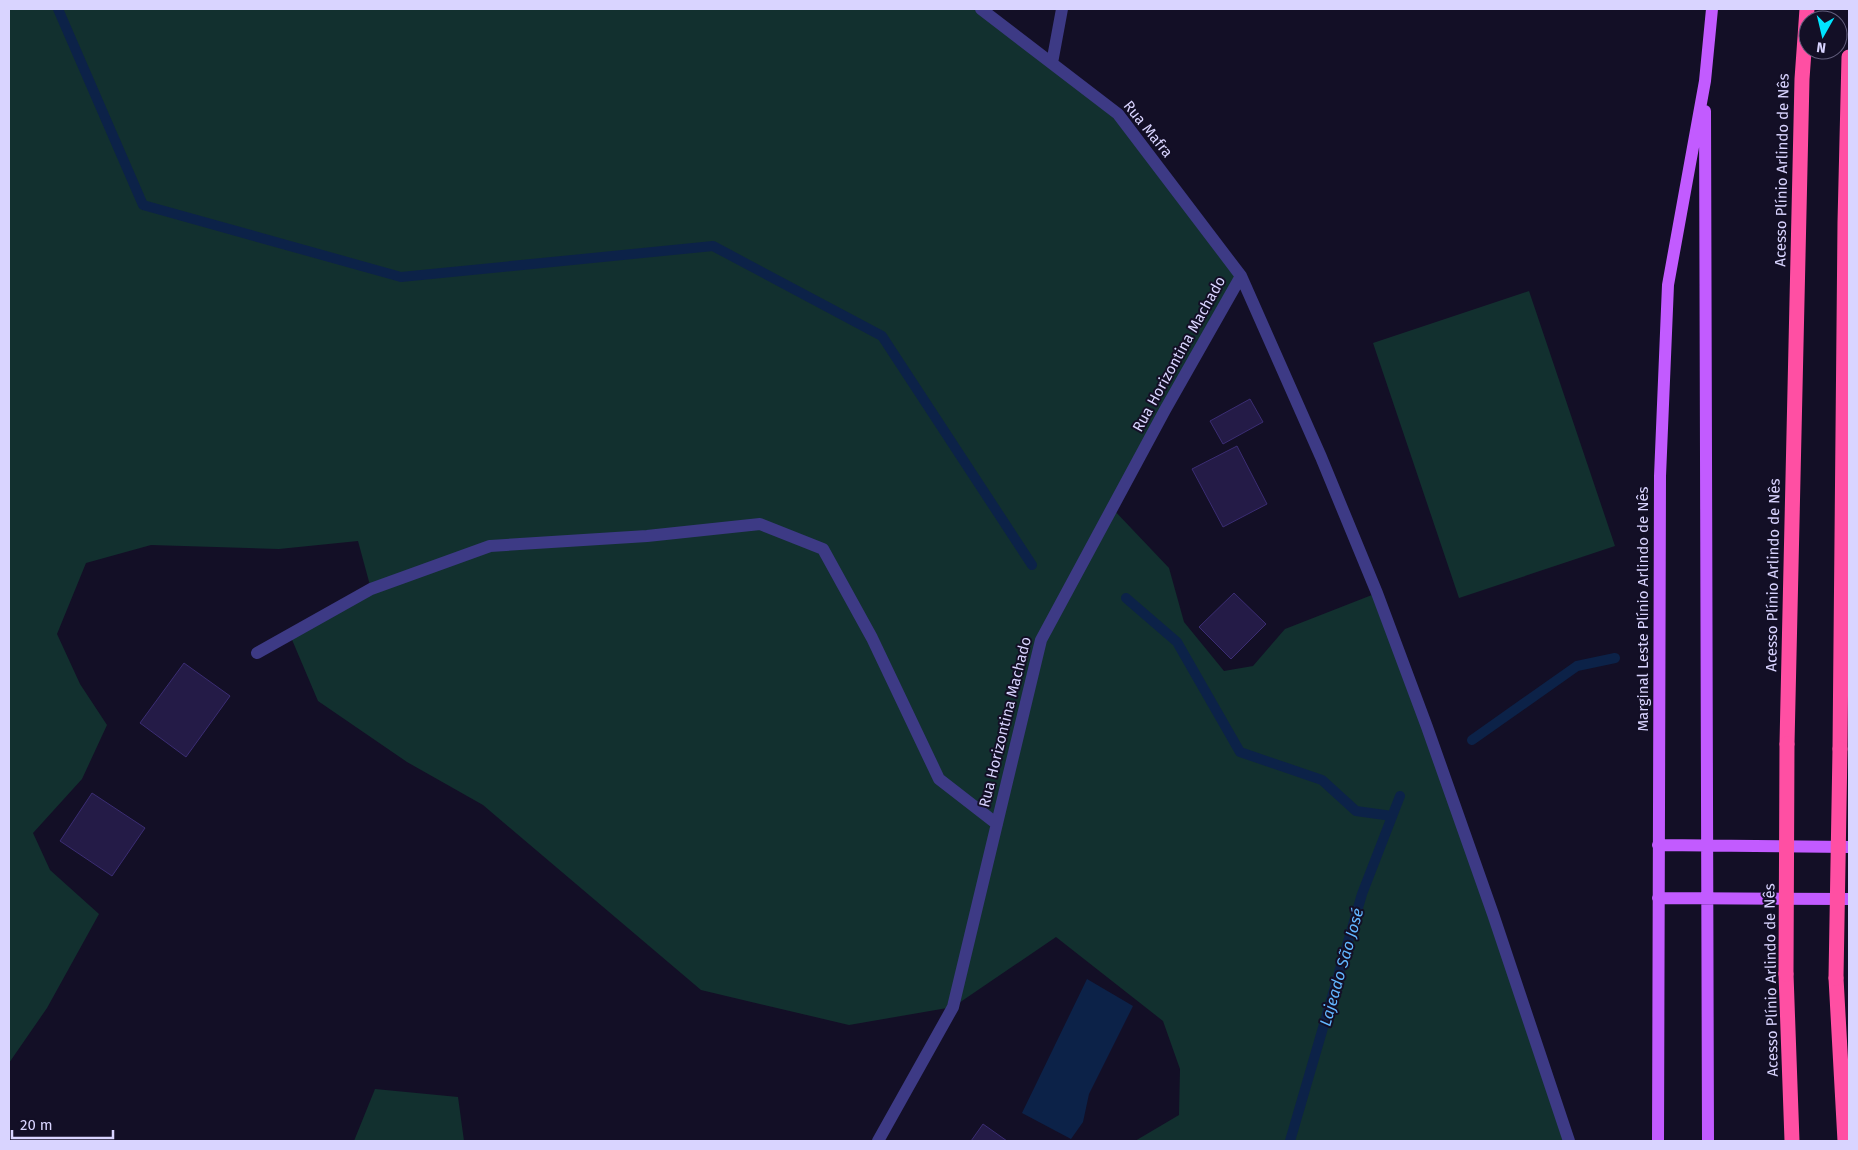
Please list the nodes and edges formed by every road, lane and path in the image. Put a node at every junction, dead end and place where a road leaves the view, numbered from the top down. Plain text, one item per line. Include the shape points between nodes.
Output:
1 (981, 9) edge
2 (1062, 9) edge
3 (1712, 9) edge
4 (1807, 9) edge
5 (1849, 57) edge
6 (1052, 63) junction
7 (1705, 81) junction
8 (1242, 276) junction
9 (257, 653) dead end
10 (996, 824) junction
11 (1658, 846) junction
12 (1708, 846) junction
13 (1849, 847) edge
14 (1658, 898) junction
15 (1707, 899) junction
16 (1849, 899) edge
17 (878, 1141) edge
18 (1569, 1141) edge
19 (1658, 1141) edge
20 (1708, 1141) edge
21 (1792, 1141) edge
22 (1845, 1141) edge

1 - 6 street, Rua Mafra
2 - 6 street
3 - 7 main road, Marginal Leste Plínio Arlindo de Nês
4 - 21 highway, Acesso Plínio Arlindo de Nês, bridge via 1802,78 1787,744 1786,974
5 - 22 highway, bridge via 1836,978
6 - 8 street, Rua Mafra via 1118,114
7 - 11 main road, Marginal Leste Plínio Arlindo de Nês via 1668,285 1660,476
7 - 12 main road, Marginal Leste Plínio Arlindo de Nês
8 - 10 street, Rua Horizontina Machado via 1165,410 1041,640
8 - 18 street, Rua Mafra via 1324,466 1427,727 1494,914
9 - 10 street via 371,589 490,546 647,536 760,524 823,548 872,638 940,778
10 - 17 street, Rua Horizontina Machado via 952,1007
11 - 12 main road
11 - 14 main road, Marginal Leste Plínio Arlindo de Nês
12 - 13 main road
12 - 15 main road, Marginal Leste Plínio Arlindo de Nês
14 - 15 main road
14 - 19 main road, Marginal Leste Plínio Arlindo de Nês
15 - 16 main road
15 - 20 main road, Marginal Leste Plínio Arlindo de Nês

